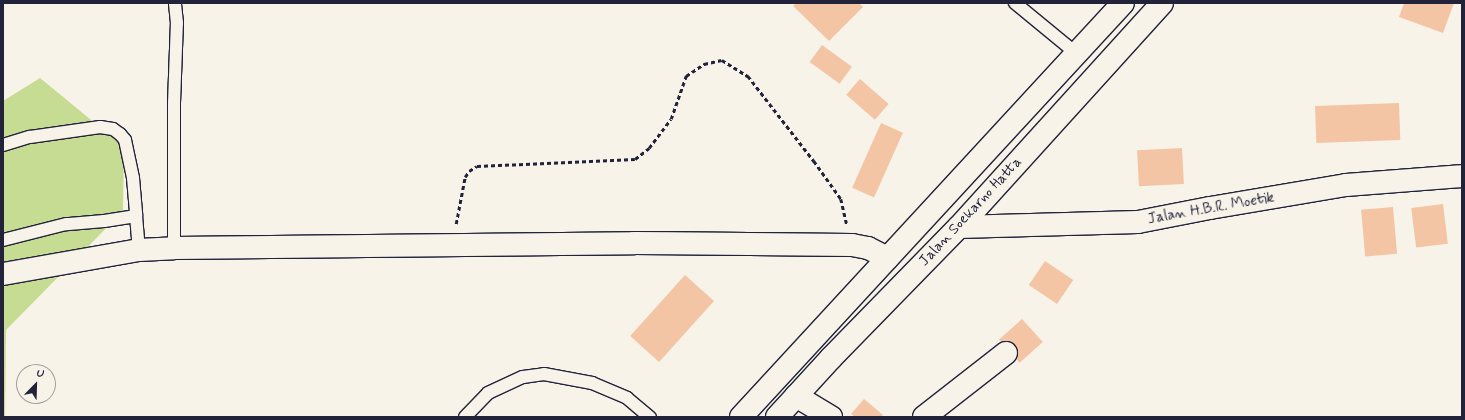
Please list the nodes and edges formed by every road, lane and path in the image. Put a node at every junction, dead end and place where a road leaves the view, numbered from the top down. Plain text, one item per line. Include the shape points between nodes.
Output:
1 (175, 3) edge
2 (1015, 3) edge
3 (1123, 3) edge
4 (1162, 3) edge
5 (1077, 54) junction
6 (3, 145) edge
7 (1462, 176) edge
8 (136, 216) junction
9 (959, 227) junction
10 (3, 240) edge
11 (852, 245) junction
12 (452, 246) junction
13 (174, 248) junction
14 (139, 250) junction
15 (888, 258) junction
16 (3, 274) edge
17 (1006, 353) dead end
18 (796, 396) junction
19 (464, 417) edge
20 (650, 417) edge
21 (741, 417) edge
22 (777, 417) edge
23 (831, 417) edge
24 (924, 417) edge

1 - 13 lane via 177,23
2 - 5 lane
3 - 5 main road, Jalan Soekarno Hatta
4 - 9 main road, Jalan Soekarno Hatta
5 - 15 main road, Jalan Soekarno Hatta
6 - 8 lane via 30,137 100,127 113,129 125,140 133,178
7 - 9 main road, Jalan H.B.R. Moetik via 1346,185 1138,222
8 - 10 lane via 66,224
8 - 14 lane
9 - 18 main road, Jalan Soekarno Hatta
11 - 12 main road via 634,243
11 - 12 path via 841,199 748,76 722,60 704,64 686,76 671,119 649,148 635,159 477,166 469,171 465,177
11 - 15 main road via 868,248
12 - 13 main road
13 - 14 main road
14 - 16 main road
15 - 21 main road, Jalan Soekarno Hatta
17 - 24 main road
18 - 22 main road, Jalan Soekarno Hatta
18 - 23 main road
19 - 20 lane via 488,392 523,377 544,374 592,383 627,398

